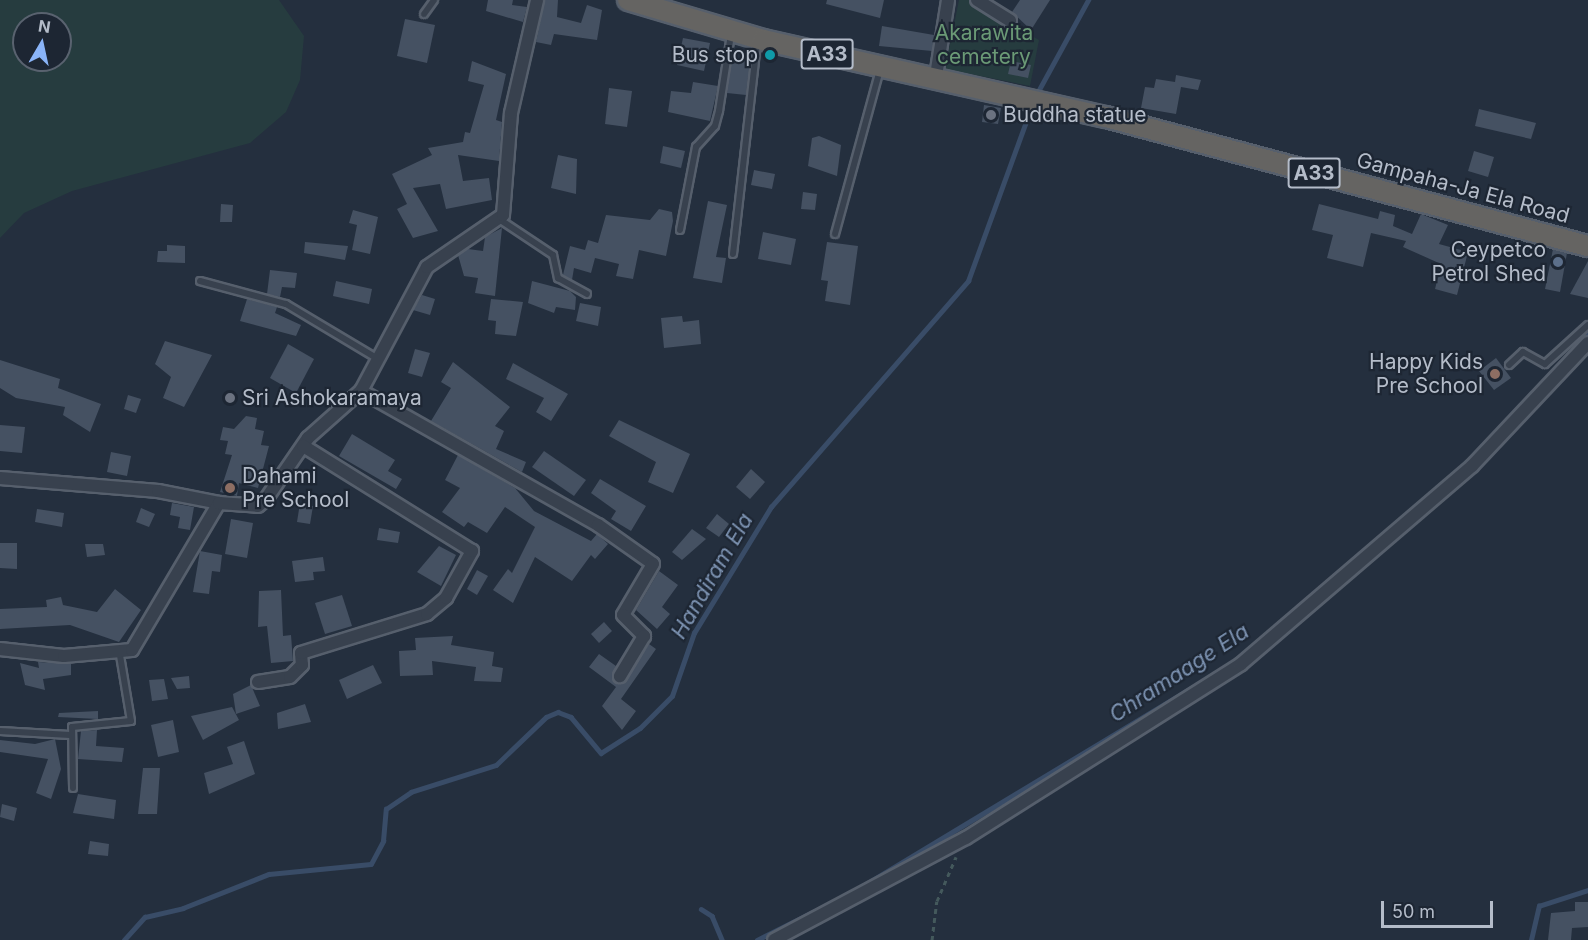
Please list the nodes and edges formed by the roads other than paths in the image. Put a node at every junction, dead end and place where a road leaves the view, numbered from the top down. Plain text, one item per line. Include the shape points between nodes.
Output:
1 (434, 0) edge
2 (537, 0) edge
3 (628, 0) edge
4 (948, 0) edge
5 (977, 0) edge
6 (424, 14) dead end
7 (1010, 21) dead end
8 (732, 31) junction
9 (758, 38) junction
10 (881, 65) junction
11 (936, 76) junction
12 (499, 219) junction
13 (680, 230) dead end
14 (835, 234) dead end
15 (1588, 246) edge
16 (733, 254) dead end
17 (200, 281) dead end
18 (587, 294) dead end
19 (1588, 325) edge
20 (1588, 343) edge
21 (378, 359) junction
22 (1509, 365) dead end
23 (361, 391) junction
24 (303, 446) junction
25 (0, 478) edge
26 (219, 503) junction
27 (0, 649) edge
28 (120, 655) junction
29 (620, 676) dead end
30 (258, 682) dead end
31 (0, 731) edge
32 (70, 735) junction
33 (73, 788) dead end
34 (774, 940) edge

1 - 6 lane
2 - 12 street via 519,66
3 - 8 highway, Gampaha-Ja Ela Road / A33
4 - 11 street
5 - 7 street
8 - 9 highway, Gampaha-Ja Ela Road / A33
8 - 13 lane via 719,111 715,126 696,147
9 - 10 highway, Gampaha-Ja Ela Road / A33
9 - 16 lane
10 - 11 highway, Gampaha-Ja Ela Road / A33
10 - 14 lane
11 - 15 highway, Gampaha-Ja Ela Road / A33
12 - 18 lane via 553,255 558,278
12 - 21 street via 435,257
17 - 21 lane via 286,303
19 - 22 lane via 1545,364 1523,352
20 - 34 street via 1472,466 1241,664 949,845
21 - 23 street
23 - 24 street
23 - 29 street via 598,525 653,564 623,615 644,636
24 - 26 street via 258,506
24 - 30 street via 472,551 446,598 427,614 301,653 302,665 290,677
25 - 26 street via 158,491
26 - 28 street via 145,636
27 - 28 street via 64,656
28 - 32 lane via 131,722 72,727
31 - 32 lane
32 - 33 lane

